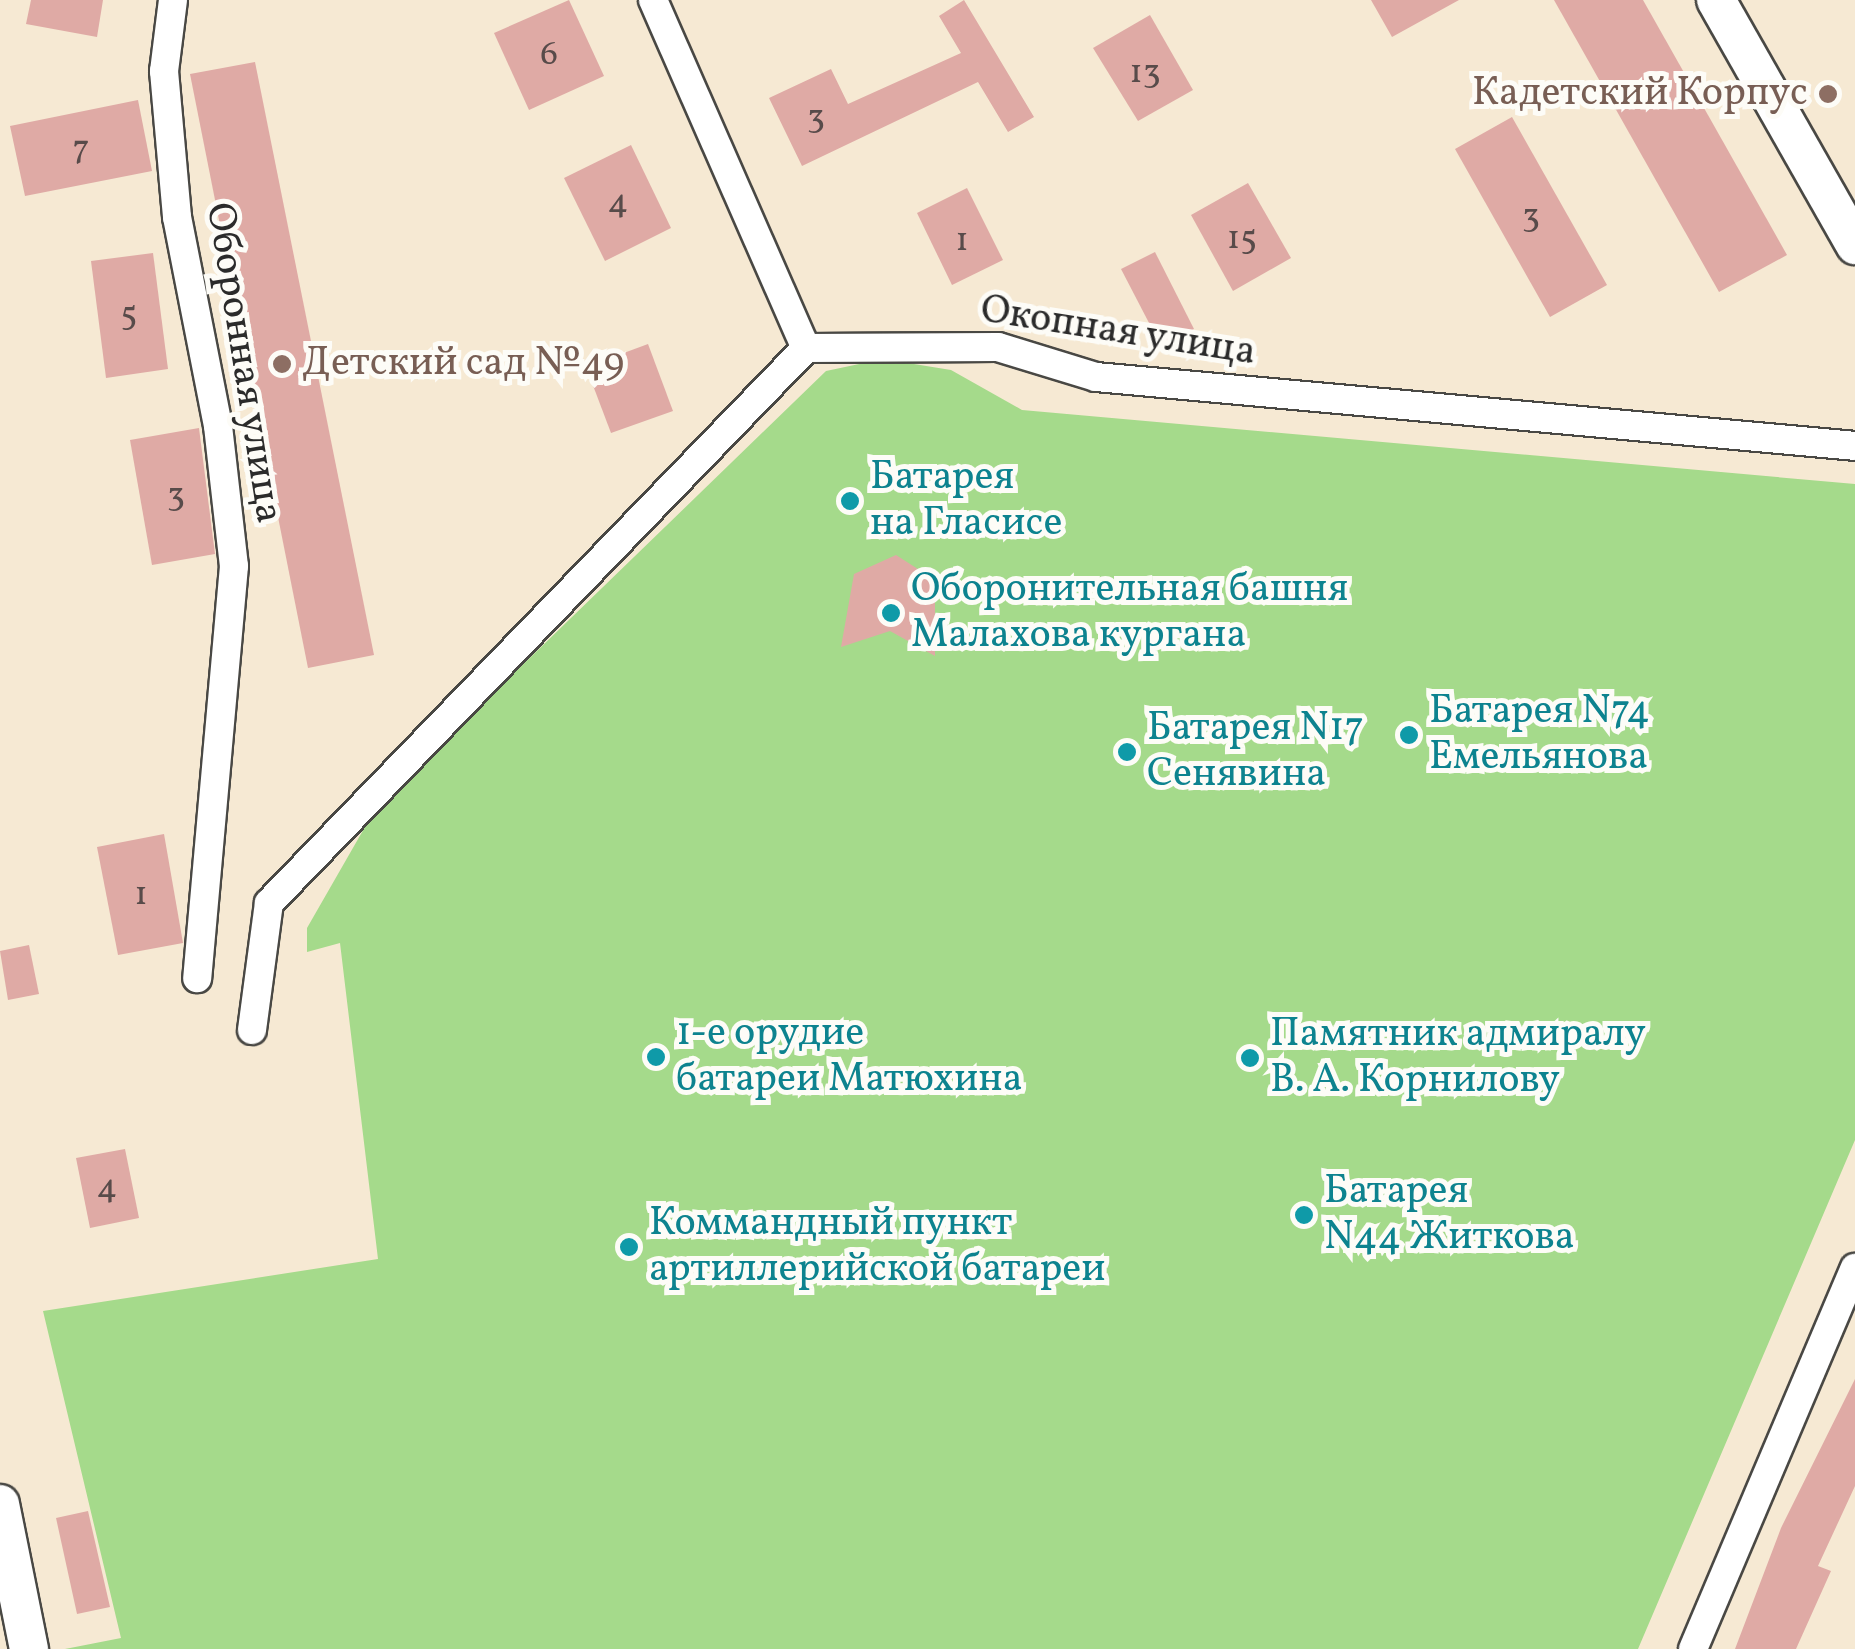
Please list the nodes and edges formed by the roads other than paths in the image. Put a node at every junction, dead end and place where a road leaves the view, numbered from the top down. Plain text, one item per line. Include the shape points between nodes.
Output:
1 (173, 0) edge
2 (653, 0) edge
3 (1716, 0) edge
4 (1855, 245) edge
5 (806, 348) junction
6 (1855, 446) edge
7 (197, 978) dead end
8 (252, 1030) dead end
9 (1855, 1268) edge
10 (0, 1504) edge
11 (29, 1649) edge
12 (1693, 1649) edge

1 - 7 street, Оборонная улица via 164,71 177,217 218,426 234,566
2 - 5 street
3 - 4 main road
5 - 6 street, Окопная улица via 998,346 1096,377
5 - 8 street via 268,903
9 - 12 street
10 - 11 main road

